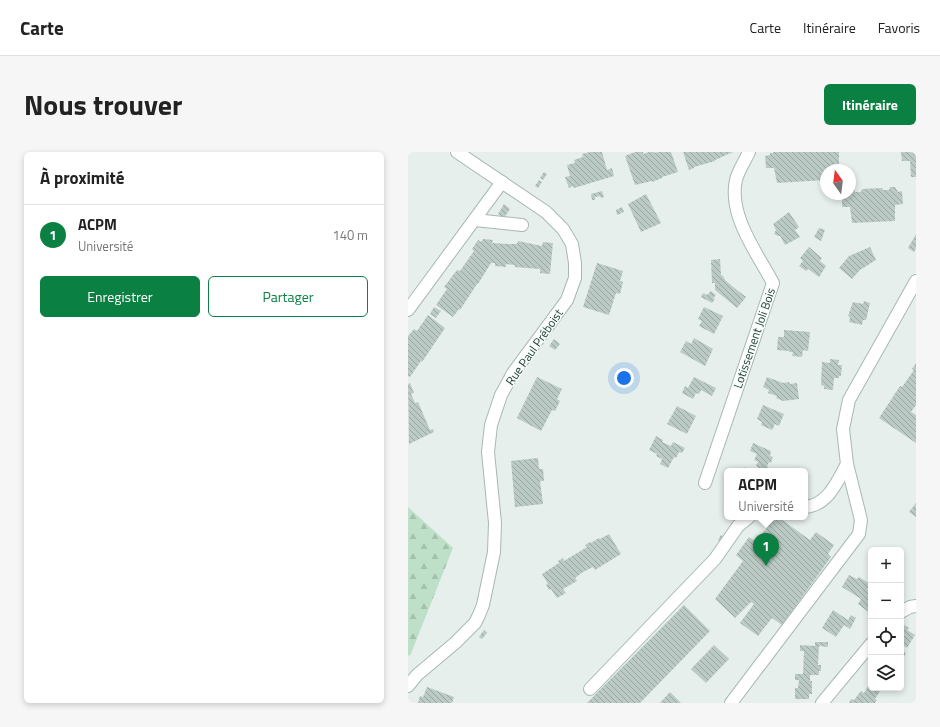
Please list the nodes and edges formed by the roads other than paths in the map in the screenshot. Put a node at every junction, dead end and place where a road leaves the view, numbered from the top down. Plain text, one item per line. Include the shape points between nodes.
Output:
1 (457, 152) edge
2 (749, 152) edge
3 (502, 182) junction
4 (475, 220) junction
5 (522, 226) dead end
6 (916, 281) edge
7 (408, 310) edge
8 (847, 464) junction
9 (705, 483) dead end
10 (808, 507) edge
11 (745, 520) edge
12 (916, 606) edge
13 (904, 610) edge
14 (868, 648) edge
15 (408, 686) edge
16 (590, 688) dead end
17 (731, 703) edge
18 (822, 703) edge

1 - 3 street, Rue Paul Préboist
2 - 9 street, Lotissement Joli Bois via 736,179 736,210 740,223 774,283
3 - 4 street
3 - 15 street, Rue Paul Préboist via 546,212 563,229 572,244 575,278 567,300 513,373 501,395 491,425 488,452 495,524 494,552 483,606 475,623
4 - 5 street
4 - 7 street
6 - 8 street via 849,400 843,429
8 - 10 street via 832,491 822,501
8 - 17 street via 861,520 859,534
11 - 16 street via 715,559
12 - 13 street
14 - 18 street

